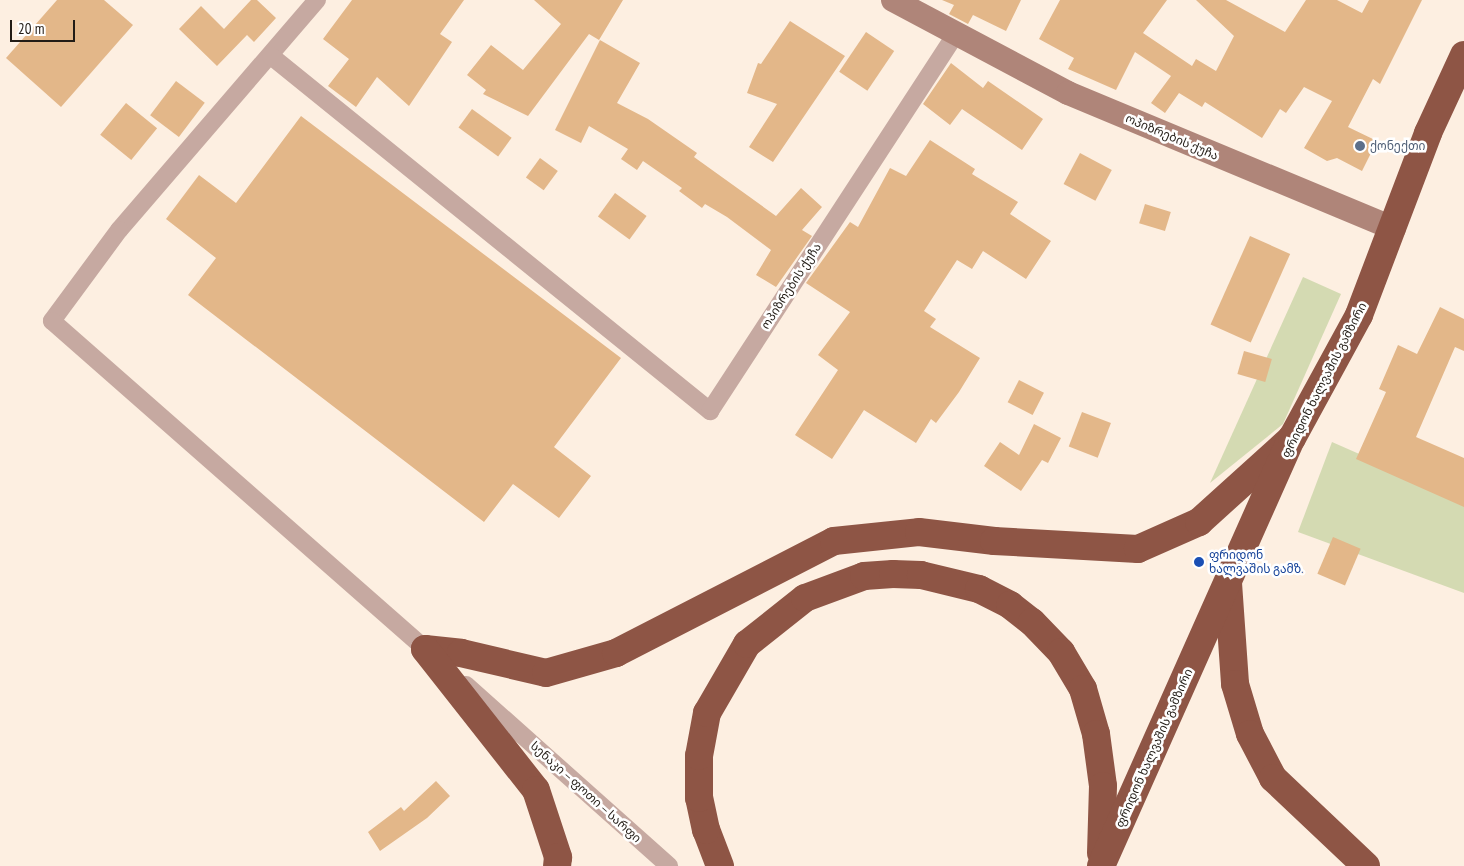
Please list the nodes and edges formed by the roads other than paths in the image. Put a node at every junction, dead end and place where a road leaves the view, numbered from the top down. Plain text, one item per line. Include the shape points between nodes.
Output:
1 (317, 0) edge
2 (893, 0) edge
3 (955, 34) junction
4 (1464, 55) edge
5 (271, 56) junction
6 (1394, 229) junction
7 (1292, 438) junction
8 (1228, 581) junction
9 (426, 649) junction
10 (1101, 865) edge
11 (557, 866) edge
12 (669, 866) edge
13 (720, 866) edge
14 (1366, 866) edge

1 - 5 street
2 - 3 street, ოპიზრების ქუჩა
3 - 5 street, ოპიზრების ქუჩა via 710,411
3 - 6 street, ოპიზრების ქუჩა via 1068,93
4 - 6 highway, ფრიდონ ხალვაშის გამზირი via 1428,133
5 - 9 street, სენაკი — ფოთი — სარფი via 119,230 52,321
6 - 7 highway, ფრიდონ ხალვაშის გამზირი via 1359,315
7 - 8 highway, ფრიდონ ხალვაშის გამზირი
7 - 9 highway via 1199,522 1138,549 994,541 918,532 834,541 616,653 546,673 461,653
8 - 10 highway, ფრიდონ ხალვაშის გამზირი
8 - 14 highway via 1235,684 1250,734 1273,778
9 - 11 highway via 536,790 558,857
9 - 12 street, სენაკი — ფოთი — სარფი
10 - 13 highway via 1102,786 1096,734 1083,689 1061,652 1010,605 979,589 922,575 893,574 864,576 805,598 747,644 707,713 699,756 699,798 706,830

